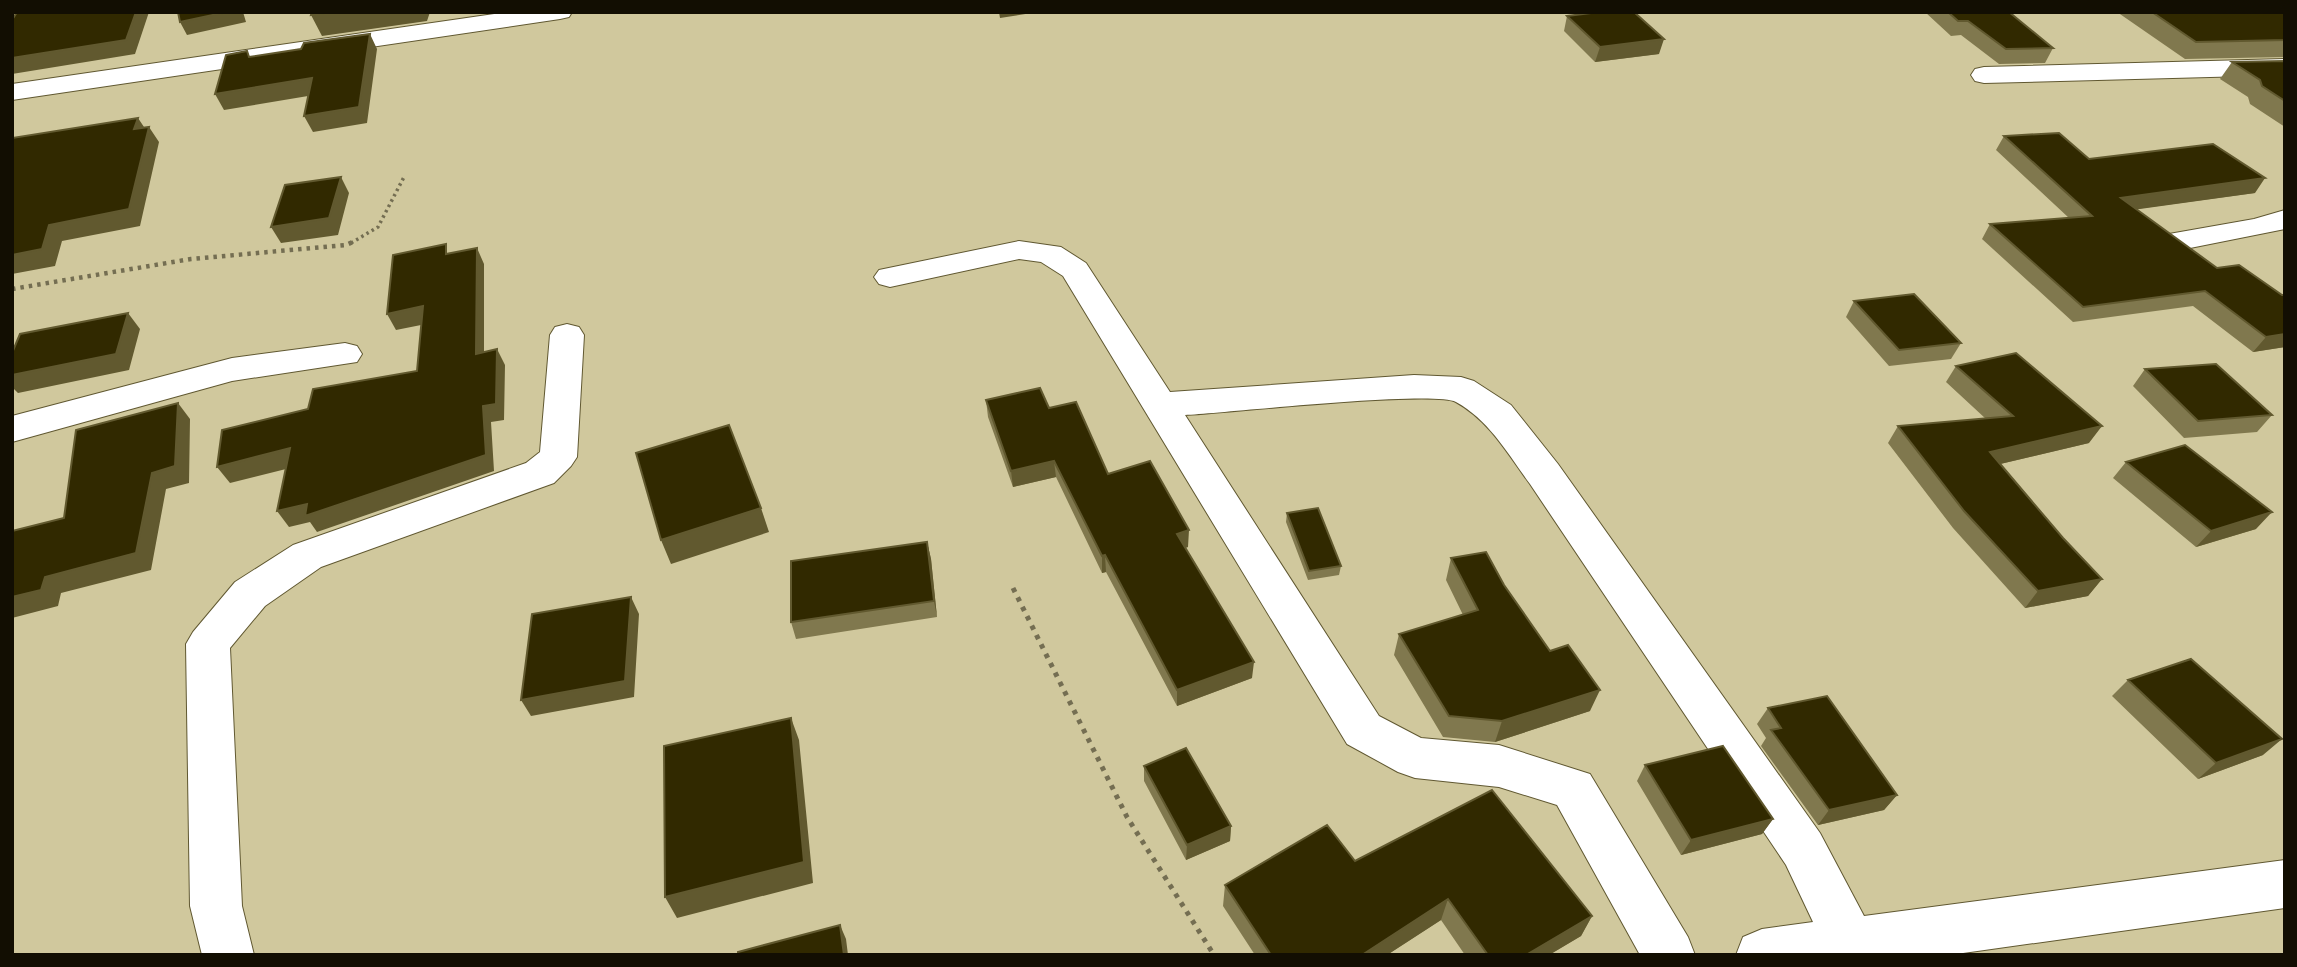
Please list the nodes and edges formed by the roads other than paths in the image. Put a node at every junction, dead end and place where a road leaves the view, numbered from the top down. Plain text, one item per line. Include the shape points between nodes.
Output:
1 (560, 12) edge
2 (2285, 67) edge
3 (1984, 75) dead end
4 (12, 92) edge
5 (2285, 219) edge
6 (2180, 241) edge
7 (890, 277) dead end
8 (567, 335) dead end
9 (345, 354) dead end
10 (1161, 405) junction
11 (12, 429) edge
12 (2285, 884) edge
13 (1850, 942) junction
14 (1767, 954) edge
15 (228, 955) edge
16 (1669, 955) edge

1 - 4 street
2 - 3 street
5 - 6 street
7 - 10 street via 1019,250 1050,254 1075,270
8 - 15 street via 558,457 540,473 307,556 250,594 208,643 216,906
9 - 11 street via 232,370
10 - 13 street via 1414,387 1461,389 1498,414 1803,849
10 - 16 street via 1363,730 1415,758 1499,766 1573,789
12 - 13 street
13 - 14 street

